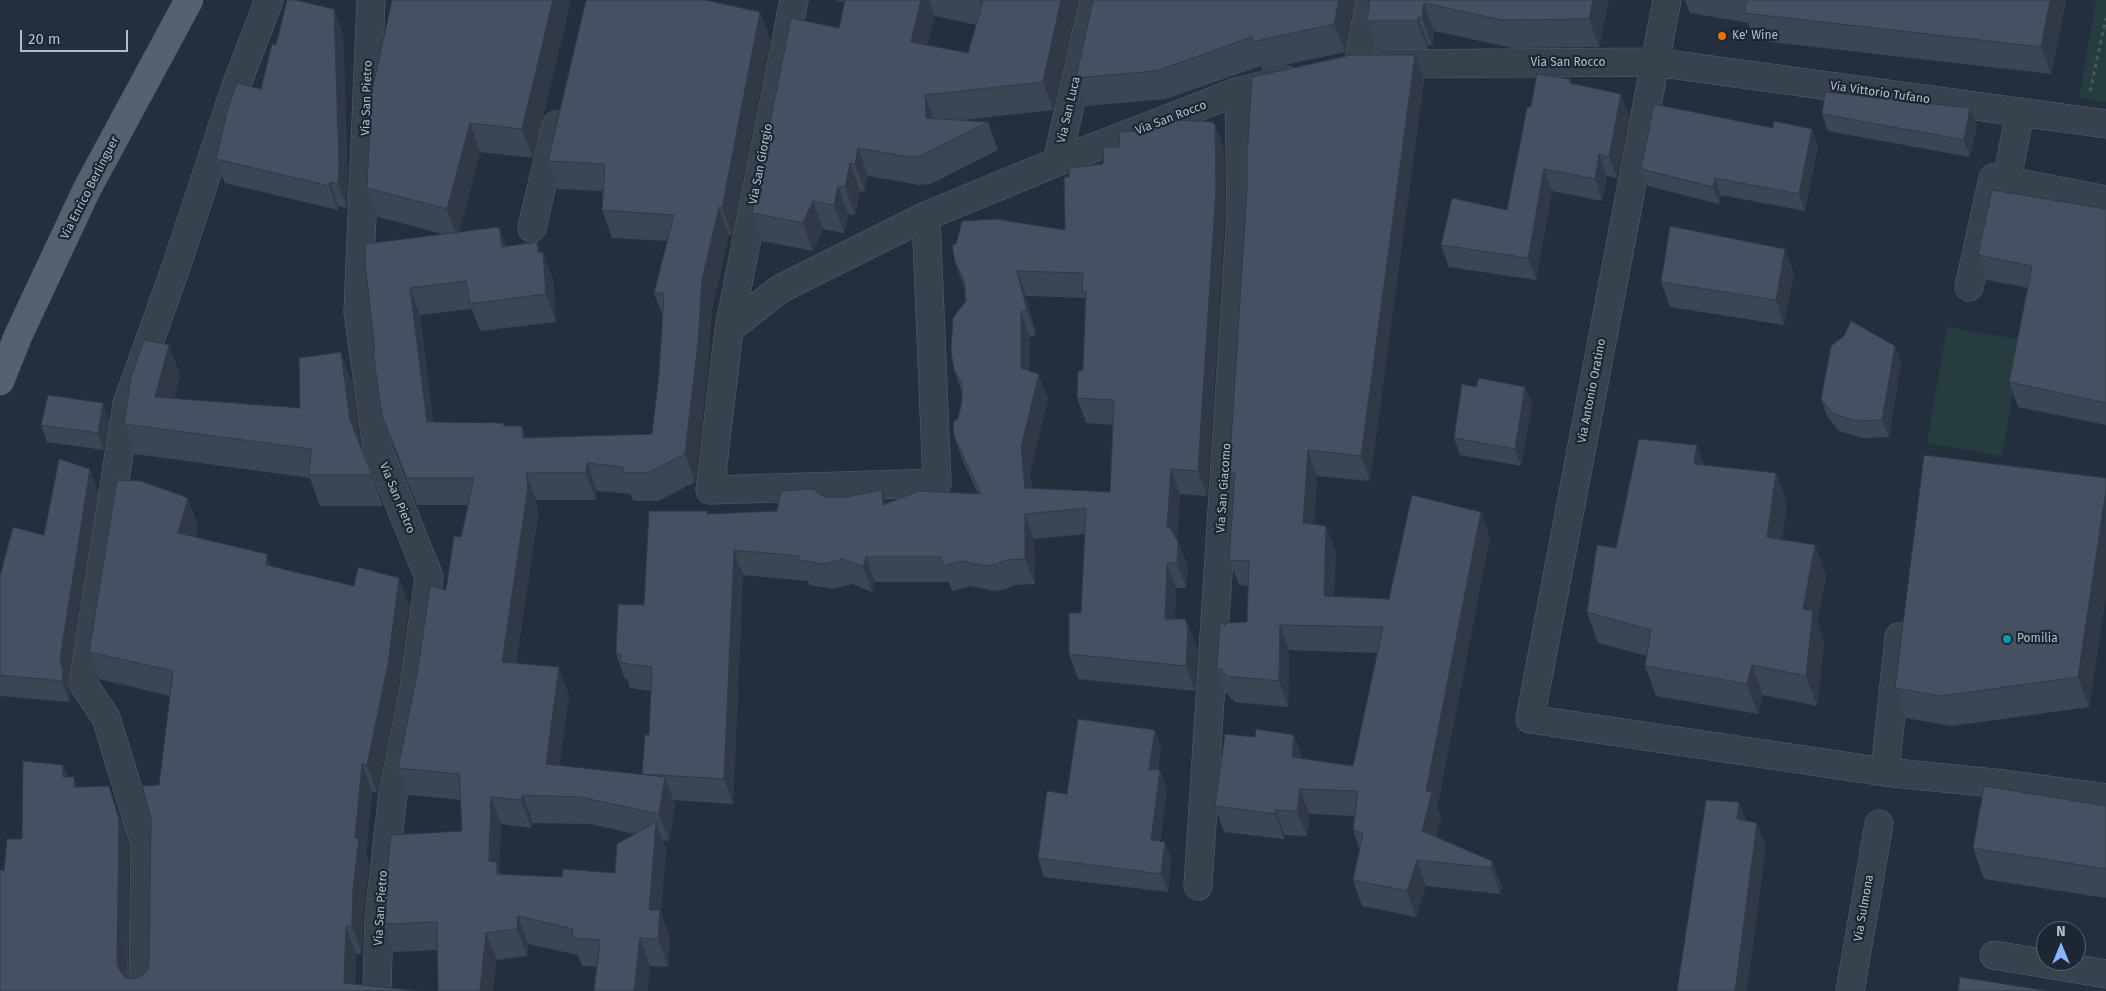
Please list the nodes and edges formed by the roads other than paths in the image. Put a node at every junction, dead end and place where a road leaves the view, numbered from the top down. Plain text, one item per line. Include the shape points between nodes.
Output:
1 (189, 0) edge
2 (269, 0) edge
3 (371, 0) edge
4 (1094, 0) edge
5 (1370, 0) edge
6 (1666, 0) edge
7 (787, 1) edge
8 (1654, 62) junction
9 (1358, 65) junction
10 (1240, 91) junction
11 (562, 105) edge
12 (2020, 112) junction
13 (2106, 124) edge
14 (1057, 162) junction
15 (2007, 180) junction
16 (2106, 200) edge
17 (926, 216) junction
18 (532, 228) dead end
19 (1969, 287) dead end
20 (729, 329) junction
21 (0, 381) edge
22 (1898, 637) dead end
23 (1885, 772) junction
24 (2106, 798) edge
25 (1879, 824) dead end
26 (1198, 886) dead end
27 (1994, 955) dead end
28 (2106, 974) edge
29 (143, 991) edge
30 (377, 991) edge
31 (1850, 991) edge

1 - 21 main road, Via Enrico Berlinguer via 87,189
2 - 29 street via 235,89 127,404 83,683 106,718 145,845
3 - 30 street, Via San Pietro via 358,312 377,448 429,578 393,793 379,917
4 - 14 street, Via San Luca
5 - 9 street
6 - 8 street, Via Antonio Oratino
7 - 20 street, Via San Giorgio
8 - 9 street, Via San Rocco
8 - 12 street, Via Vittorio Tufano
8 - 23 street, Via Antonio Oratino via 1530,719
9 - 10 street, Via San Rocco
10 - 14 street, Via San Rocco
10 - 26 street, Via San Giacomo via 1241,214
11 - 18 street
12 - 13 street, Via Vittorio Tufano
12 - 15 street
14 - 17 street, Via San Rocco
15 - 16 street
15 - 19 street via 1993,178
17 - 20 street, Via San Rocco via 780,289
17 - 20 street, Via San Giorgio via 937,483 710,490
22 - 23 street
23 - 24 street
25 - 31 street, Via Sulmona
27 - 28 street

